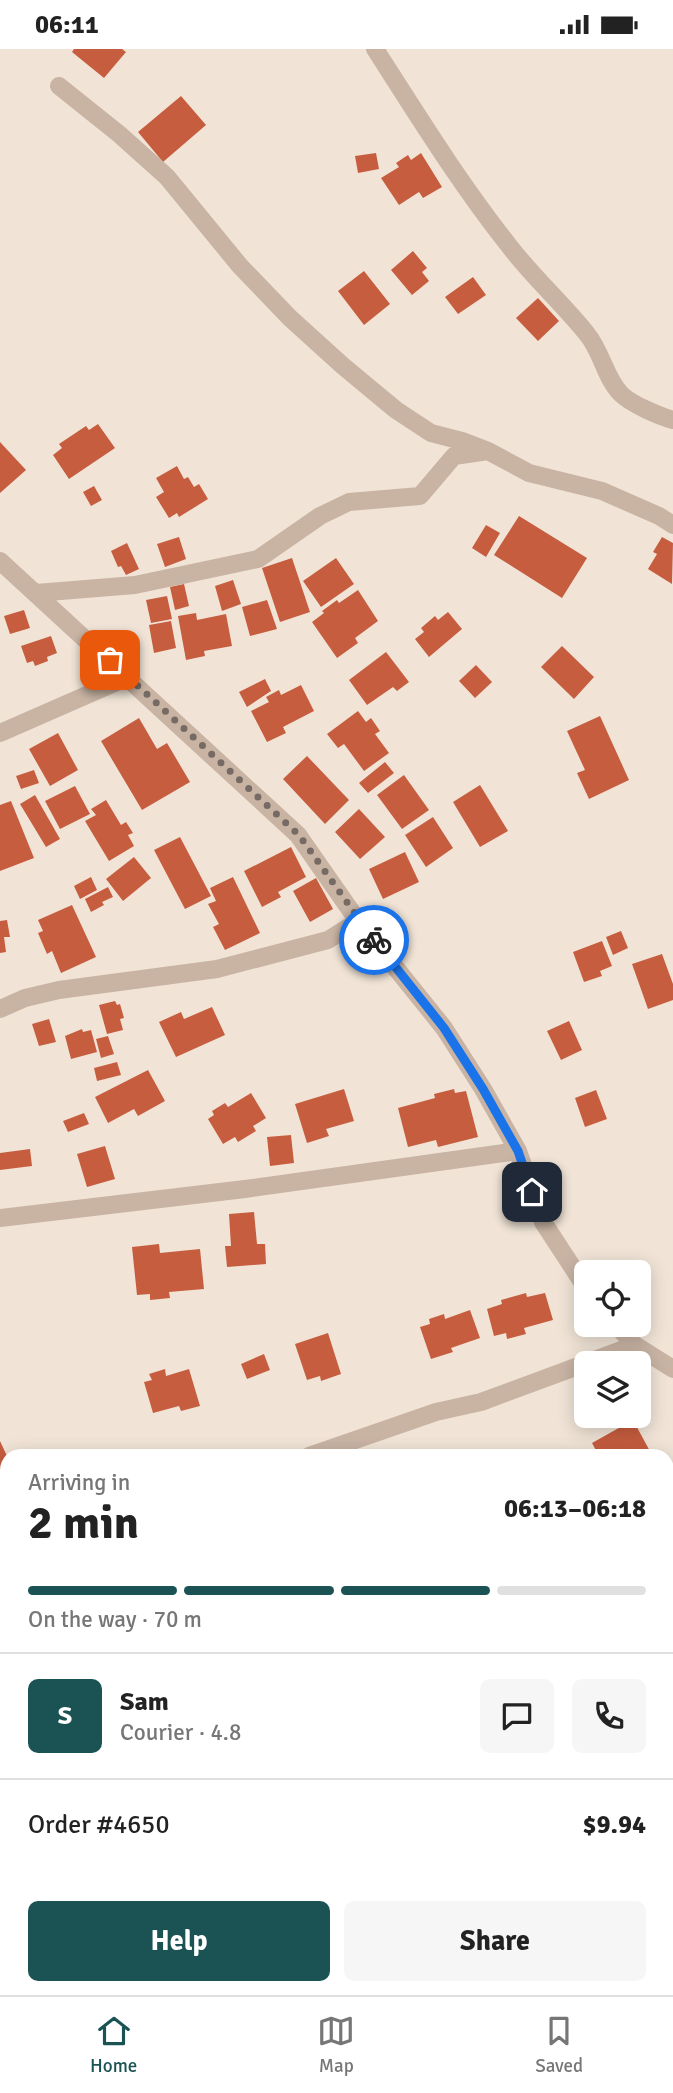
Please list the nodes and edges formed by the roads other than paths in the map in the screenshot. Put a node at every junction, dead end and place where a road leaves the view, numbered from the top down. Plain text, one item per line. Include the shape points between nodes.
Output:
1 (375, 49) edge
2 (59, 86) dead end
3 (673, 420) edge
4 (488, 451) junction
5 (673, 525) edge
6 (0, 561) edge
7 (36, 593) junction
8 (128, 677) junction
9 (0, 733) edge
10 (358, 921) junction
11 (0, 1009) edge
12 (518, 1151) junction
13 (0, 1218) edge
14 (574, 1269) edge
15 (627, 1337) edge
16 (635, 1345) junction
17 (673, 1369) edge
18 (329, 1449) edge

1 - 3 street via 480,207 538,281 592,339 622,396
2 - 4 street via 167,177 240,266 343,366 431,433
4 - 5 street via 530,473 602,491
4 - 7 street via 454,456 420,496 349,502 320,516 258,559 135,585
6 - 7 street
7 - 8 street
8 - 9 street
8 - 10 street via 299,835
10 - 11 street via 327,940 217,969 60,990
10 - 12 street via 444,1028
12 - 13 street
12 - 14 street via 543,1222
15 - 16 street
16 - 17 street
16 - 18 street via 481,1402 436,1412

